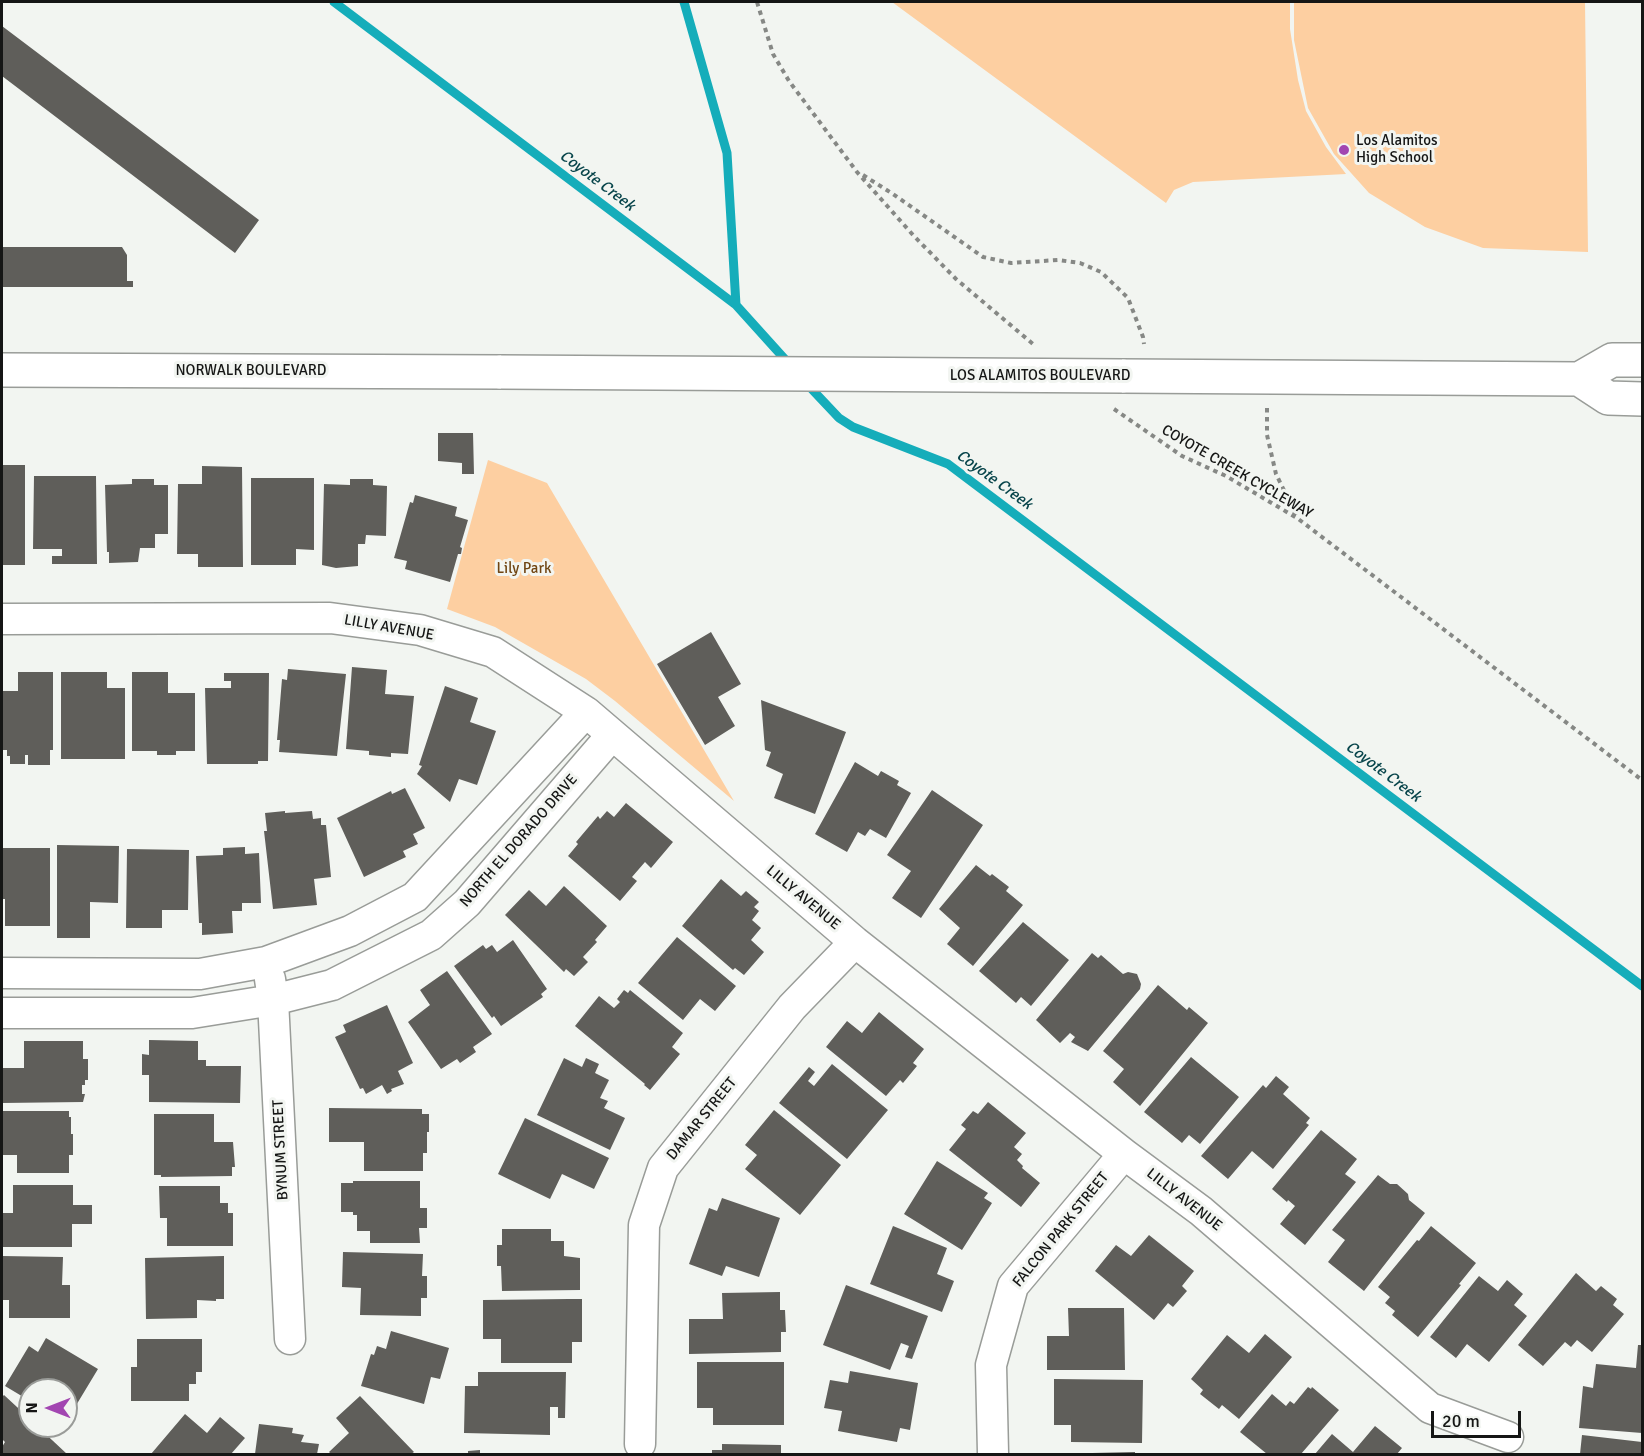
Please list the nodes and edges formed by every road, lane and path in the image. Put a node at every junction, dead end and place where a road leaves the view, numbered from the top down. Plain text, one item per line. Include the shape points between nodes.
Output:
1 (757, 2) edge
2 (857, 172) junction
3 (1038, 348) dead end
4 (1642, 360) edge
5 (2, 370) edge
6 (501, 372) joint
7 (1134, 376) junction
8 (1268, 378) junction
9 (1579, 379) junction
10 (1642, 399) edge
11 (1110, 406) dead end
12 (1297, 518) junction
13 (2, 619) edge
14 (586, 712) junction
15 (612, 735) junction
16 (1642, 780) edge
17 (434, 876) junction
18 (467, 903) junction
19 (855, 942) junction
20 (266, 962) junction
21 (2, 973) edge
22 (273, 1000) junction
23 (2, 1013) edge
24 (1124, 1154) junction
25 (290, 1339) dead end
26 (1508, 1437) dead end
27 (640, 1444) dead end
28 (993, 1453) dead end

1 - 2 path via 784,72
2 - 3 path via 956,279
2 - 7 path via 983,257 1011,263 1058,260 1080,263 1101,272 1128,298 1143,337
4 - 9 main road via 1612,360
5 - 6 main road, NORWALK BOULEVARD
6 - 7 main road, LOS ALAMITOS BOULEVARD, bridge
7 - 8 main road, LOS ALAMITOS BOULEVARD
8 - 9 main road, LOS ALAMITOS BOULEVARD
8 - 12 path via 1267,435 1276,474
9 - 10 main road via 1608,398
11 - 12 path, COYOTE CREEK CYCLEWAY via 1182,456 1226,476
12 - 16 path, COYOTE CREEK CYCLEWAY
13 - 14 street, LILLY AVENUE via 330,618 420,630 493,652
14 - 15 street, LILLY AVENUE
14 - 17 street
15 - 18 street, NORTH EL DORADO DRIVE
15 - 19 street, LILLY AVENUE
17 - 18 street
17 - 20 street via 415,897 350,931
18 - 22 street, NORTH EL DORADO DRIVE via 431,935 332,985
19 - 24 street, LILLY AVENUE
19 - 27 street, DAMAR STREET via 792,1007 663,1168 644,1225
20 - 21 street via 200,974
20 - 22 street, BYNUM STREET
22 - 23 street, NORTH EL DORADO DRIVE via 192,1013
22 - 25 street, BYNUM STREET
24 - 26 street, LILLY AVENUE via 1201,1211 1430,1408
24 - 28 street, FALCON PARK STREET via 1013,1286 991,1365

